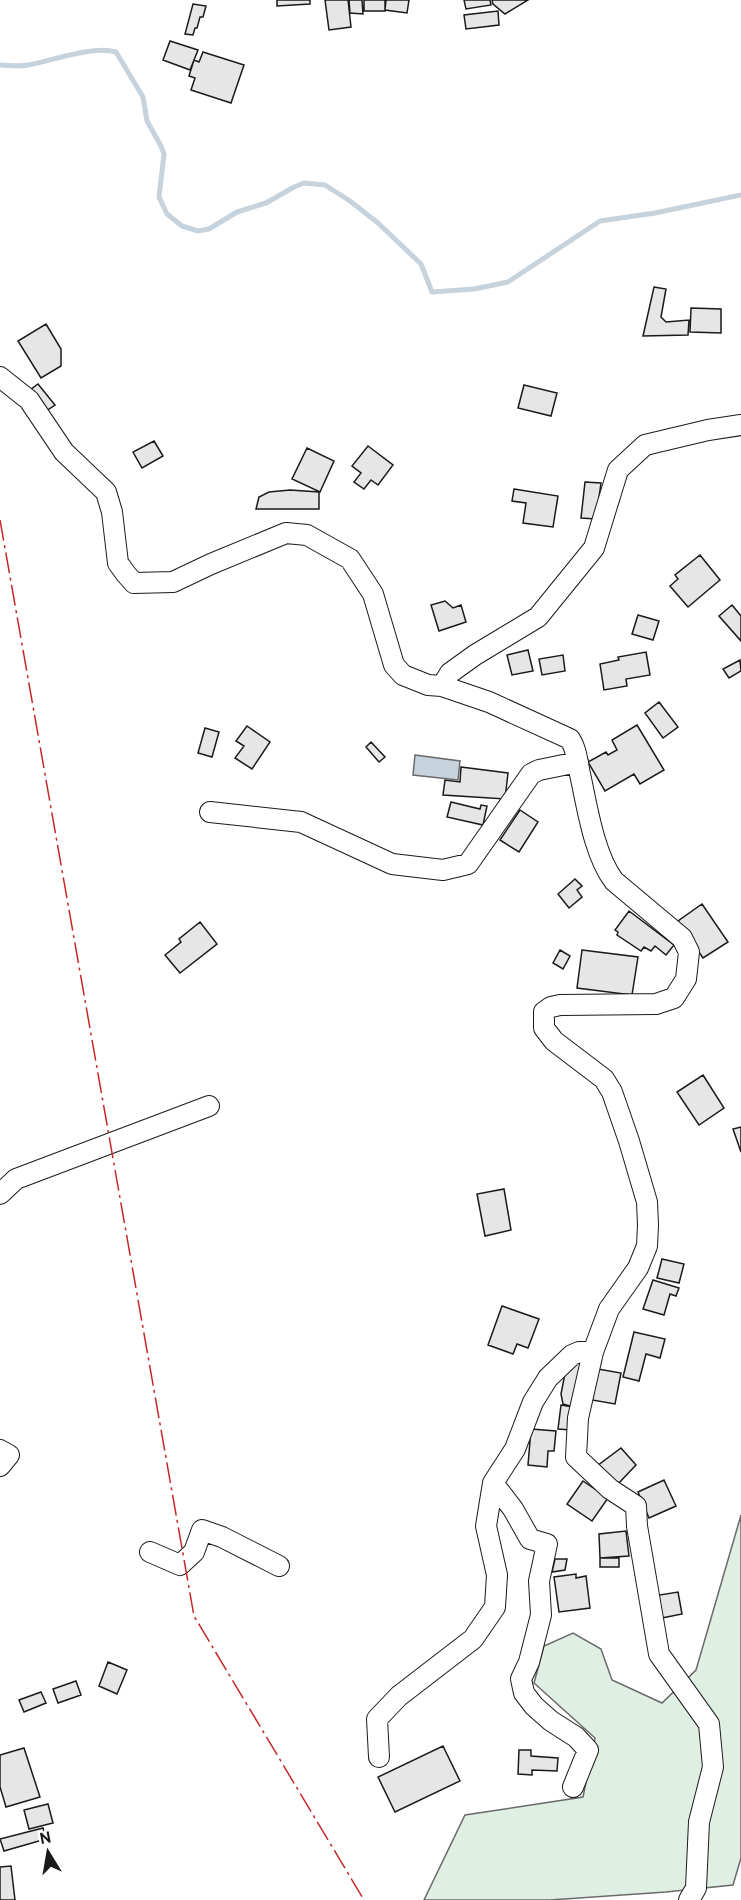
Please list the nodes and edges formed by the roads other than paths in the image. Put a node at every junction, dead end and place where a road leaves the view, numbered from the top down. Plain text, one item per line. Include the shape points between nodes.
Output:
1 (0, 377) edge
2 (741, 425) edge
3 (442, 686) junction
4 (578, 762) junction
5 (210, 812) dead end
6 (209, 1106) dead end
7 (0, 1194) edge
8 (593, 1352) junction
9 (0, 1450) edge
10 (0, 1466) edge
11 (493, 1483) junction
12 (150, 1552) dead end
13 (279, 1566) dead end
14 (379, 1756) dead end
15 (573, 1788) dead end
16 (688, 1900) edge

1 - 3 street via 28,400 64,452 106,492 118,563 134,583 173,582 286,533 307,535 350,559 373,594 394,665 403,675
2 - 3 street via 645,445 618,470 594,548 538,617 475,655 450,673
3 - 4 street via 489,702 570,739
4 - 5 street via 531,774 468,864 443,870 392,864 301,822
4 - 8 street via 591,824 608,872 682,938 689,952 686,979 674,998 656,1004 561,1005 544,1012 544,1028 554,1041 603,1079 612,1092 647,1202 647,1246 638,1268 609,1309
6 - 7 street via 16,1179
8 - 11 street via 572,1355 548,1378 533,1402 515,1449
8 - 16 street via 579,1418 576,1457 610,1489 636,1506 658,1654 709,1724 713,1767 699,1822 696,1888
9 - 10 street via 9,1455
11 - 14 street via 486,1526 497,1575 495,1607 473,1640 399,1696 377,1719
11 - 15 street via 530,1539 547,1544 539,1581 541,1615 521,1679 524,1693 534,1706 588,1749
12 - 13 street via 180,1564 194,1552 202,1530

